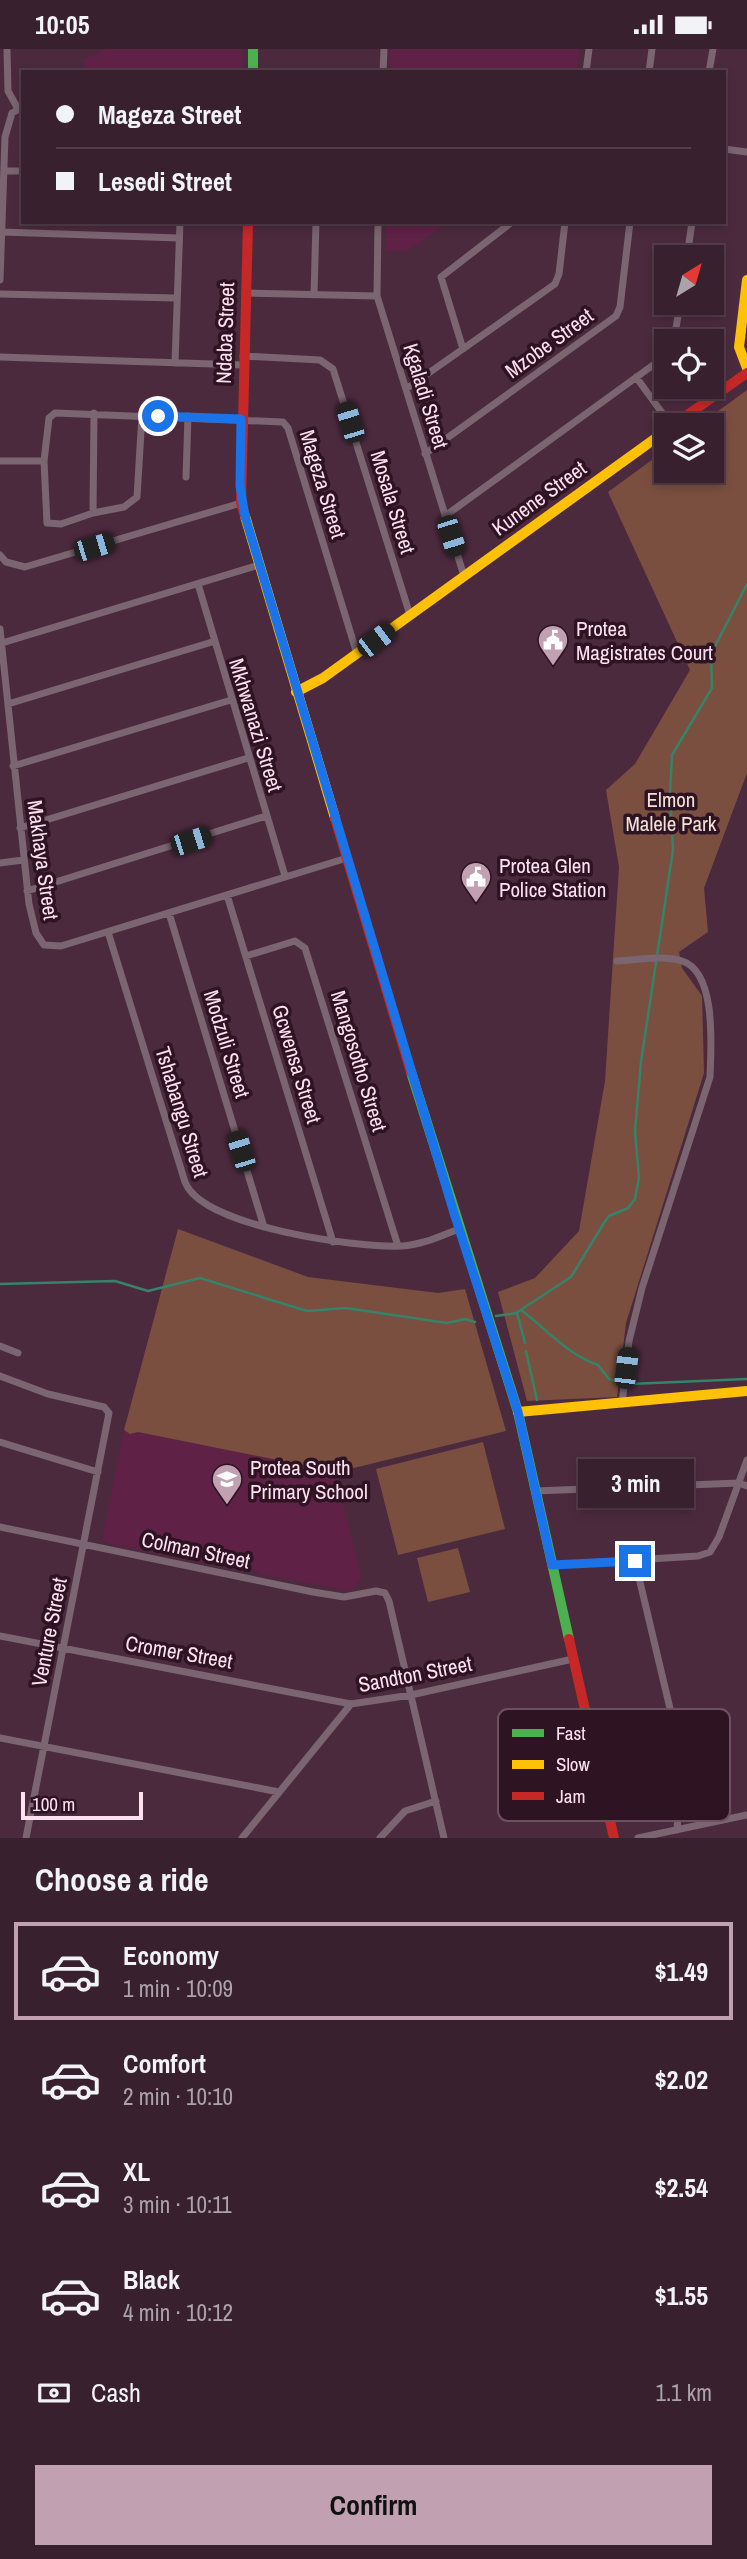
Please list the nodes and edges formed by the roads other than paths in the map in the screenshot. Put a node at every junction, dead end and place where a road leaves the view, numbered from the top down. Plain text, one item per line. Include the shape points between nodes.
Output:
1 (7, 49) edge
2 (253, 49) edge
3 (384, 49) edge
4 (589, 49) edge
5 (652, 49) edge
6 (713, 49) edge
7 (253, 70) edge
8 (383, 70) edge
9 (586, 70) edge
10 (649, 70) edge
11 (709, 70) edge
12 (20, 107) edge
13 (726, 149) edge
14 (747, 152) edge
15 (4, 171) junction
16 (21, 171) edge
17 (2, 183) edge
18 (180, 224) edge
19 (248, 224) edge
20 (316, 224) edge
21 (378, 224) edge
22 (509, 224) edge
23 (565, 224) edge
24 (630, 224) edge
25 (692, 224) edge
26 (2, 232) junction
27 (179, 238) junction
28 (689, 245) edge
29 (1, 247) edge
30 (0, 280) edge
31 (747, 281) edge
32 (245, 293) junction
33 (0, 294) edge
34 (314, 295) junction
35 (377, 296) junction
36 (176, 299) junction
37 (463, 349) junction
38 (0, 358) edge
39 (243, 361) junction
40 (175, 363) junction
41 (654, 364) edge
42 (747, 370) edge
43 (636, 377) junction
44 (406, 389) junction
45 (94, 413) junction
46 (663, 413) edge
47 (688, 413) edge
48 (142, 415) junction
49 (188, 417) junction
50 (241, 419) junction
51 (654, 439) edge
52 (425, 454) junction
53 (0, 461) edge
54 (44, 461) junction
55 (186, 477) dead end
56 (241, 503) junction
57 (93, 513) junction
58 (445, 516) junction
59 (0, 555) edge
60 (6, 562) junction
61 (259, 565) junction
62 (0, 571) edge
63 (464, 576) junction
64 (198, 584) junction
65 (410, 615) junction
66 (0, 629) edge
67 (212, 642) junction
68 (2, 643) edge
69 (357, 654) junction
70 (296, 692) junction
71 (231, 700) junction
72 (8, 704) junction
73 (248, 758) junction
74 (13, 766) junction
75 (266, 816) junction
76 (20, 828) junction
77 (347, 858) junction
78 (23, 860) junction
79 (0, 863) edge
80 (285, 876) junction
81 (27, 891) junction
82 (227, 895) junction
83 (169, 913) junction
84 (108, 932) junction
85 (246, 956) junction
86 (617, 961) dead end
87 (264, 1227) junction
88 (459, 1230) junction
89 (332, 1242) junction
90 (398, 1246) junction
91 (0, 1346) edge
92 (18, 1353) dead end
93 (0, 1376) edge
94 (747, 1391) edge
95 (622, 1404) junction
96 (518, 1412) junction
97 (0, 1441) edge
98 (747, 1461) edge
99 (98, 1472) junction
100 (738, 1483) junction
101 (747, 1486) edge
102 (535, 1491) junction
103 (0, 1527) edge
104 (82, 1543) junction
105 (635, 1561) junction
106 (552, 1565) junction
107 (0, 1636) edge
108 (64, 1649) junction
109 (573, 1659) junction
110 (411, 1695) junction
111 (351, 1704) junction
112 (584, 1709) edge
113 (670, 1709) edge
114 (0, 1738) edge
115 (43, 1746) junction
116 (279, 1792) junction
117 (436, 1801) junction
118 (678, 1821) edge
119 (719, 1821) edge
120 (677, 1830) junction
121 (26, 1838) edge
122 (242, 1838) edge
123 (380, 1838) edge
124 (444, 1838) edge
125 (638, 1838) edge

1 - 12 street via 8,91
2 - 7 street
3 - 8 street
4 - 9 street
5 - 10 street
6 - 11 street
12 - 15 street via 8,121
13 - 14 street
15 - 16 street
15 - 17 street
17 - 26 street
18 - 27 street
19 - 32 street, Ndaba Street
20 - 34 street
21 - 35 street, Kgaladi Street
22 - 37 street via 441,277
23 - 37 street via 556,282
24 - 52 street, Mzobe Street via 618,314
25 - 28 street
26 - 27 street
26 - 29 street
27 - 36 street
29 - 30 street
31 - 42 street via 739,347
32 - 34 street
32 - 39 street, Ndaba Street
33 - 36 street
34 - 35 street
35 - 44 street, Kgaladi Street
36 - 40 street
37 - 44 street
38 - 40 street, Mosala Street
39 - 40 street, Mosala Street
39 - 50 street, Ndaba Street
39 - 65 street, Mosala Street via 320,360 333,369
41 - 43 street
42 - 47 street
43 - 46 street
43 - 58 street
44 - 52 street, Kgaladi Street
45 - 48 street, Mageza Street
45 - 54 street, Mageza Street via 50,415
45 - 57 street
48 - 49 street, Mageza Street
48 - 57 street, Mageza Street via 137,497 124,507
49 - 50 street, Mageza Street
49 - 55 street
50 - 56 street, Ndaba Street
50 - 69 street, Mageza Street via 279,420 288,428
51 - 63 street, Kunene Street
52 - 58 street, Kgaladi Street
53 - 54 street
54 - 57 street, Mageza Street via 47,523 61,524
56 - 60 street via 25,567
56 - 61 street, Ndaba Street
58 - 63 street, Kgaladi Street
59 - 60 street
60 - 62 street
61 - 64 street
61 - 70 street, Ndaba Street
63 - 65 street, Kunene Street
64 - 67 street, Mkhwanazi Street
64 - 68 street
65 - 69 street, Kunene Street
66 - 68 street, Makhaya Street
67 - 71 street, Mkhwanazi Street
67 - 72 street
68 - 72 street, Makhaya Street
69 - 70 street, Kunene Street
70 - 77 street, Ndaba Street
71 - 73 street, Mkhwanazi Street
71 - 74 street
72 - 74 street, Makhaya Street
73 - 75 street, Mkhwanazi Street
73 - 76 street
74 - 76 street, Makhaya Street
75 - 80 street, Mkhwanazi Street
75 - 81 street
76 - 78 street, Makhaya Street
77 - 80 street, Makhaya Street
77 - 88 street, Ndaba Street
78 - 79 street
78 - 81 street, Makhaya Street
80 - 82 street, Makhaya Street
81 - 84 street, Makhaya Street via 34,926 46,946 59,947
82 - 83 street, Makhaya Street
82 - 85 street, Gcwensa Street
83 - 84 street, Makhaya Street
83 - 87 street, Modzuli Street
84 - 87 street, Tshabangu Street via 189,1192 204,1203
85 - 89 street, Gcwensa Street
85 - 90 street, Mangosotho Street via 290,942 305,948
86 - 95 street via 669,959 696,969 709,1010 710,1077 642,1288 629,1341
87 - 89 street, Tshabangu Street
88 - 90 street, Tshabangu Street
88 - 96 street, Ndaba Street
89 - 90 street, Tshabangu Street
91 - 92 street
93 - 99 street, Venture Street via 106,1408 109,1413
94 - 95 street
95 - 96 street
96 - 102 street, Ndaba Street
97 - 99 street
98 - 100 street
99 - 104 street, Venture Street
100 - 101 street
100 - 102 street
100 - 105 street via 710,1552
102 - 106 street, Ndaba Street
103 - 104 street, Colman Street
104 - 108 street, Venture Street
104 - 110 street, Colman Street via 333,1595 384,1593
105 - 106 street
105 - 113 street
106 - 109 street, Ndaba Street
107 - 108 street, Cromer Street
108 - 111 street, Cromer Street
108 - 115 street, Venture Street
109 - 110 street, Sandton Street
109 - 112 street, Ndaba Street
110 - 111 street, Sandton Street
110 - 117 street
111 - 116 street, Sandton Street
114 - 115 street
115 - 116 street
115 - 121 street, Venture Street
116 - 122 street, Sandton Street
117 - 123 street via 405,1811
117 - 124 street
118 - 120 street
119 - 120 street
120 - 125 street

